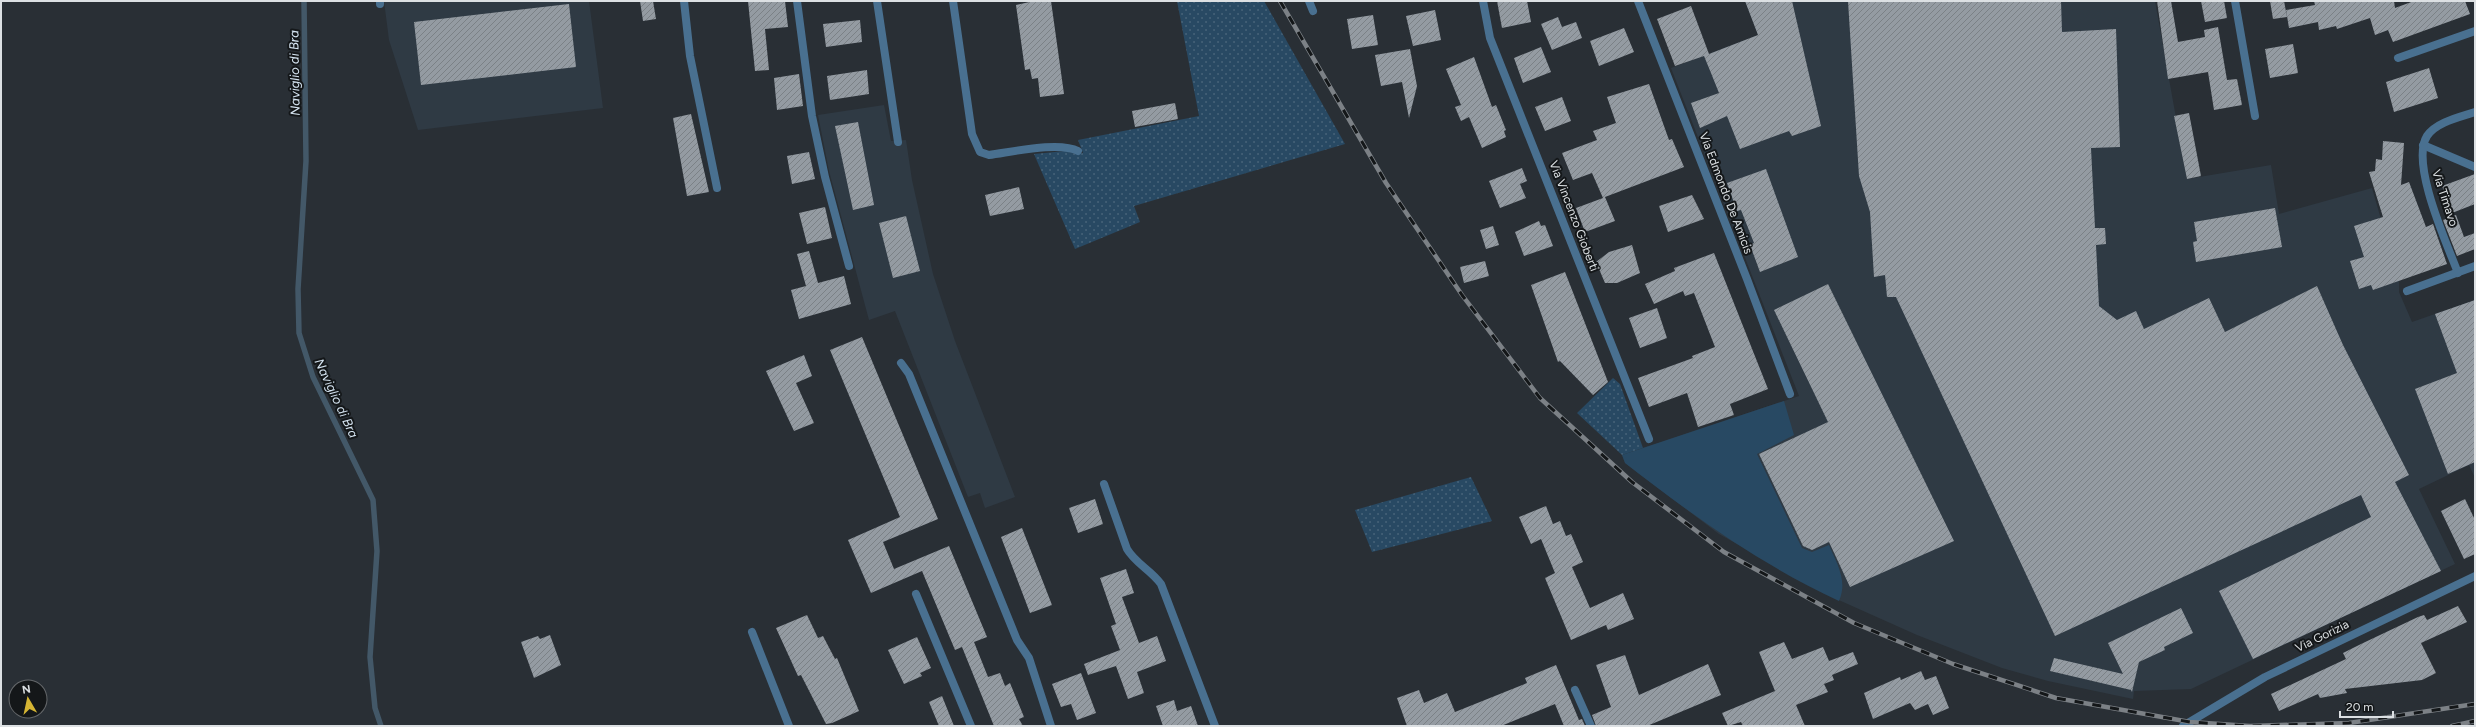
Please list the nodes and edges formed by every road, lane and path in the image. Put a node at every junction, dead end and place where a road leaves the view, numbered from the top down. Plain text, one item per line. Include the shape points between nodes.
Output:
1 (684, 1) edge
2 (797, 1) edge
3 (877, 1) edge
4 (953, 1) edge
5 (1309, 1) edge
6 (1483, 1) edge
7 (1638, 1) edge
8 (2235, 1) edge
9 (1314, 11) dead end
10 (2475, 31) edge
11 (2398, 58) dead end
12 (2475, 112) edge
13 (2255, 116) dead end
14 (898, 142) dead end
15 (2423, 145) junction
16 (1078, 151) dead end
17 (2475, 167) edge
18 (716, 188) dead end
19 (849, 266) dead end
20 (2475, 266) edge
21 (2458, 273) junction
22 (2407, 291) dead end
23 (901, 363) dead end
24 (1790, 394) dead end
25 (1649, 439) dead end
26 (1104, 484) dead end
27 (2475, 576) edge
28 (916, 594) dead end
29 (752, 632) dead end
30 (1576, 690) dead end
31 (789, 726) edge
32 (971, 726) edge
33 (1051, 726) edge
34 (1216, 726) edge
35 (1591, 726) edge
36 (2183, 726) edge

1 - 18 street via 690,56
2 - 19 street via 812,116
3 - 14 street
4 - 16 street via 972,134 980,152 989,154 1060,147
5 - 9 street
6 - 25 street, Via Vincenzo Gioberti via 1490,38
7 - 24 street, Via Edmondo De Amicis
8 - 13 street
10 - 11 street
12 - 15 street via 2438,125 2427,136
15 - 17 street
15 - 21 street, Via Timavo via 2421,163 2424,177
20 - 21 street
21 - 22 street
23 - 33 street via 909,374 1017,640 1029,658
26 - 34 street via 1127,550 1133,559 1154,575 1161,584
27 - 36 street, Via Gorizia via 2266,677
28 - 32 street
29 - 31 street
30 - 35 street

